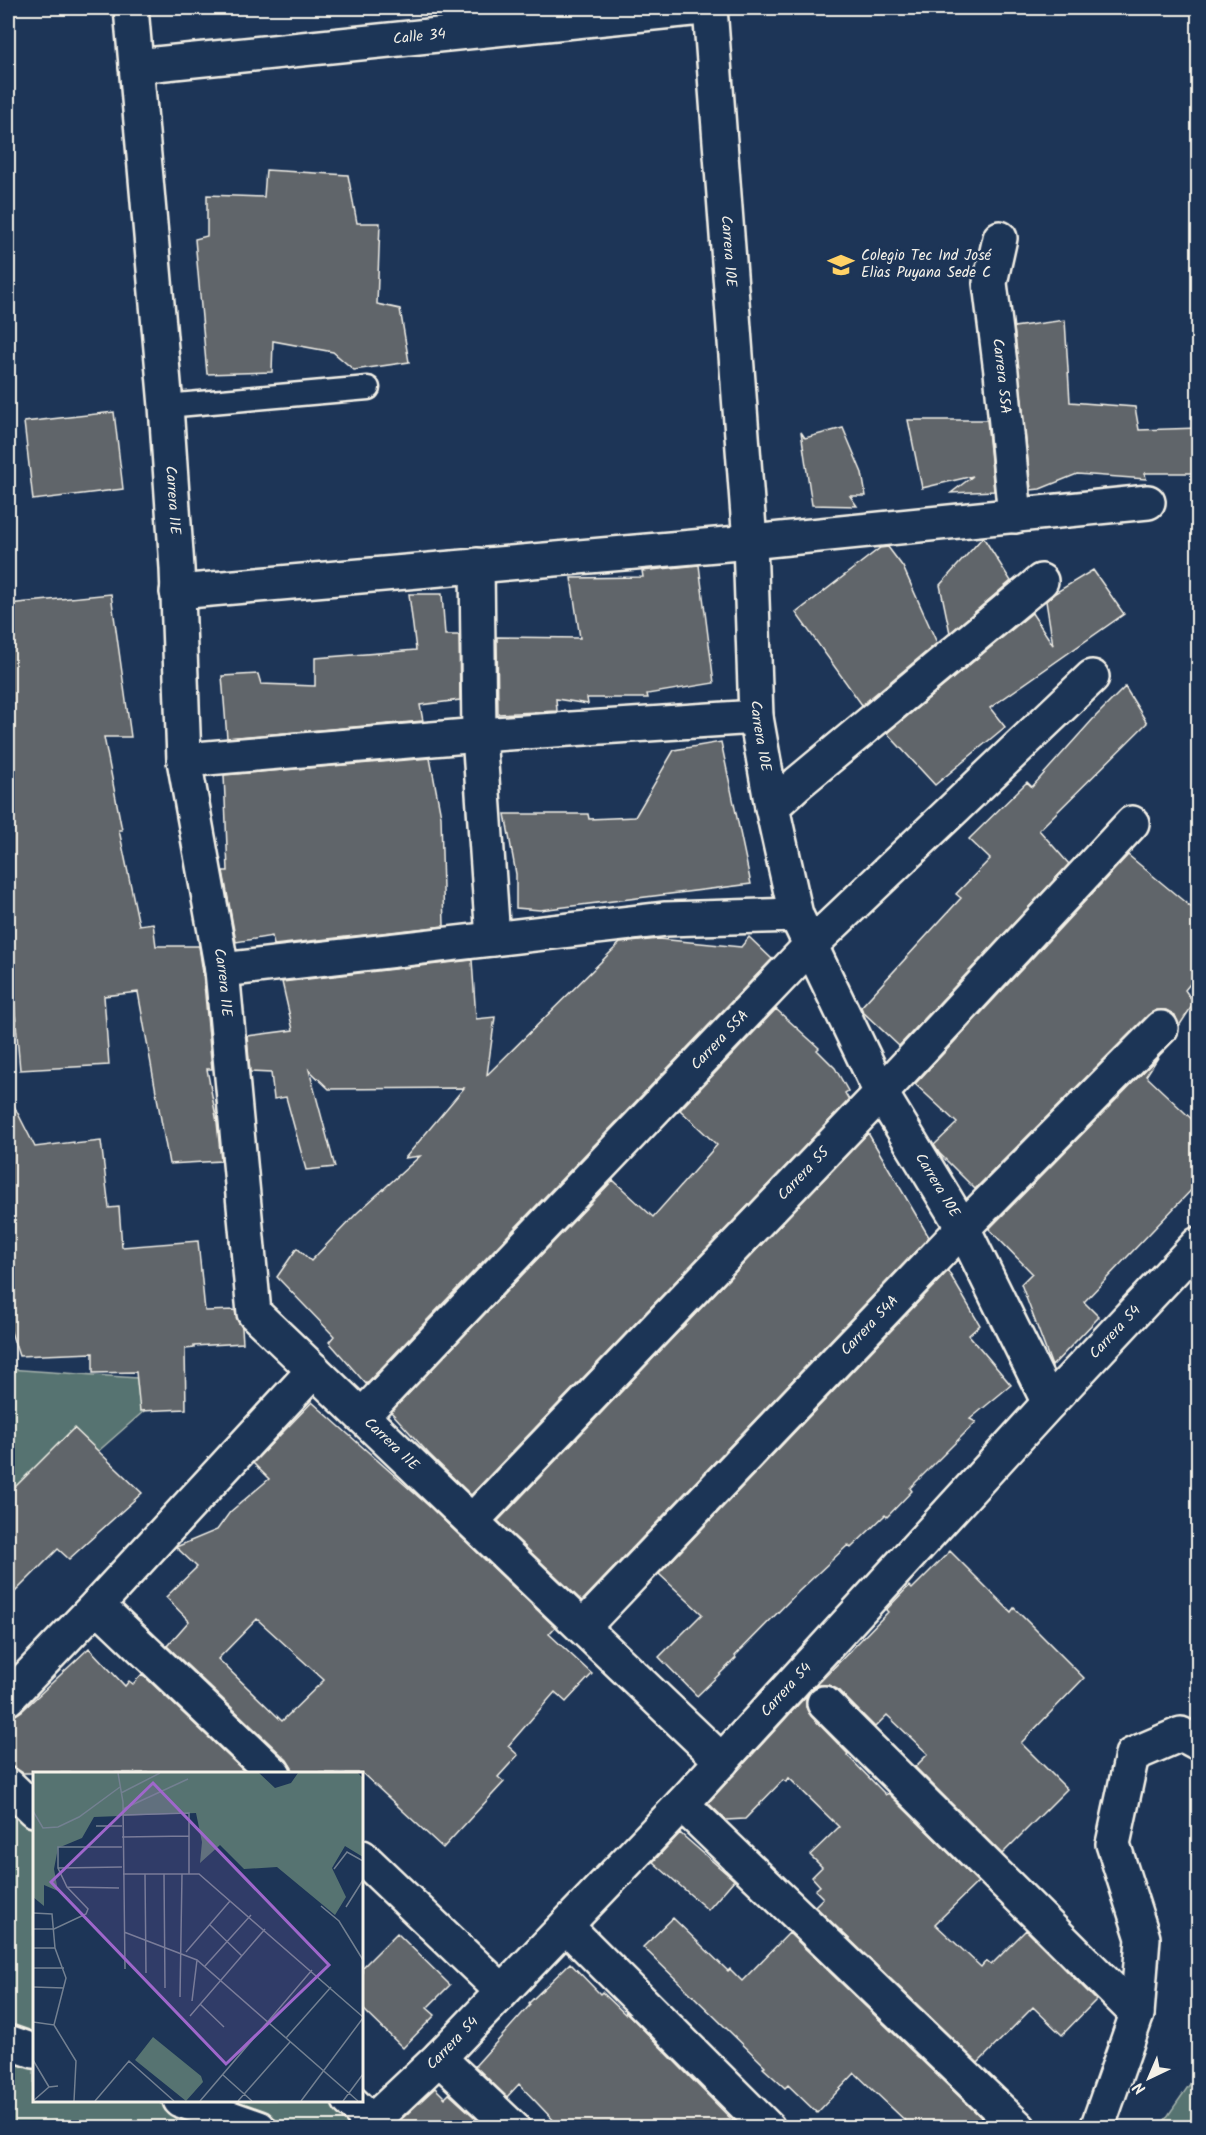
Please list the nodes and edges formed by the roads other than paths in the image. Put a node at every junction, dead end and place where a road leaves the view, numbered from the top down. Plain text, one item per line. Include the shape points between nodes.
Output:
1 (131, 8) edge
2 (702, 8) edge
3 (710, 8) edge
4 (136, 66) junction
5 (1000, 238) dead end
6 (368, 388) dead end
7 (166, 406) junction
8 (1148, 502) dead end
9 (1015, 516) junction
10 (750, 542) junction
11 (477, 565) junction
12 (1041, 581) dead end
13 (177, 592) junction
14 (1092, 677) dead end
15 (756, 717) junction
16 (479, 735) junction
17 (184, 760) junction
18 (772, 807) junction
19 (1132, 823) dead end
20 (796, 915) junction
21 (493, 939) junction
22 (811, 945) junction
23 (222, 970) junction
24 (1161, 1028) dead end
25 (881, 1093) junction
26 (963, 1228) junction
27 (1198, 1244) edge
28 (314, 1370) junction
29 (1049, 1403) junction
30 (362, 1416) junction
31 (472, 1521) junction
32 (97, 1605) junction
33 (583, 1628) junction
34 (8, 1698) edge
35 (824, 1702) dead end
36 (1198, 1743) edge
37 (722, 1761) junction
38 (273, 1772) edge
39 (8, 1785) edge
40 (682, 1804) junction
41 (33, 1809) edge
42 (363, 1858) edge
43 (566, 1926) junction
44 (502, 1991) junction
45 (1137, 2014) junction
46 (8, 2042) edge
47 (33, 2051) edge
48 (439, 2058) junction
49 (186, 2102) edge
50 (362, 2117) edge
51 (259, 2127) edge
52 (513, 2127) edge
53 (768, 2127) edge
54 (1019, 2127) edge
55 (1097, 2127) edge

1 - 4 street, Carrera 11E
2 - 4 street, Calle 34
3 - 10 street, Carrera 10E
4 - 7 street, Carrera 11E
5 - 9 street, Carrera 55A via 990,283
6 - 7 lane
7 - 13 street, Carrera 11E
8 - 9 street
9 - 10 street
10 - 11 street
10 - 15 street, Carrera 10E
11 - 13 street
11 - 16 street
12 - 18 street
13 - 17 street, Carrera 11E
14 - 22 street, Carrera 55A
15 - 16 street
15 - 18 street, Carrera 10E
16 - 17 street
16 - 21 street
17 - 23 street, Carrera 11E
18 - 20 street, Carrera 10E
19 - 25 street, Carrera 55
20 - 21 street via 666,919
20 - 22 street, Carrera 10E
21 - 23 street
22 - 25 street, Carrera 10E
22 - 30 street, Carrera 55A
23 - 28 street, Carrera 11E via 254,1313
24 - 26 street, Carrera 54A
25 - 26 street, Carrera 10E
25 - 31 street, Carrera 55
26 - 29 street, Carrera 10E
26 - 33 street, Carrera 54A
27 - 29 street, Carrera 54
28 - 30 street, Carrera 11E
28 - 32 street
29 - 37 street, Carrera 54
30 - 31 street, Carrera 11E
31 - 33 street, Carrera 11E
32 - 34 street
32 - 38 street
33 - 37 street, Carrera 11E
35 - 45 street
36 - 45 street via 1181,1734 1132,1755 1113,1844 1143,1938
37 - 40 street, Carrera 54
39 - 41 street
40 - 43 street, Carrera 54
40 - 54 street
42 - 44 street
43 - 44 street, Carrera 54
43 - 53 street
44 - 48 street, Carrera 54
45 - 55 street
46 - 47 street
48 - 50 street, Carrera 54
48 - 52 street
49 - 51 street

